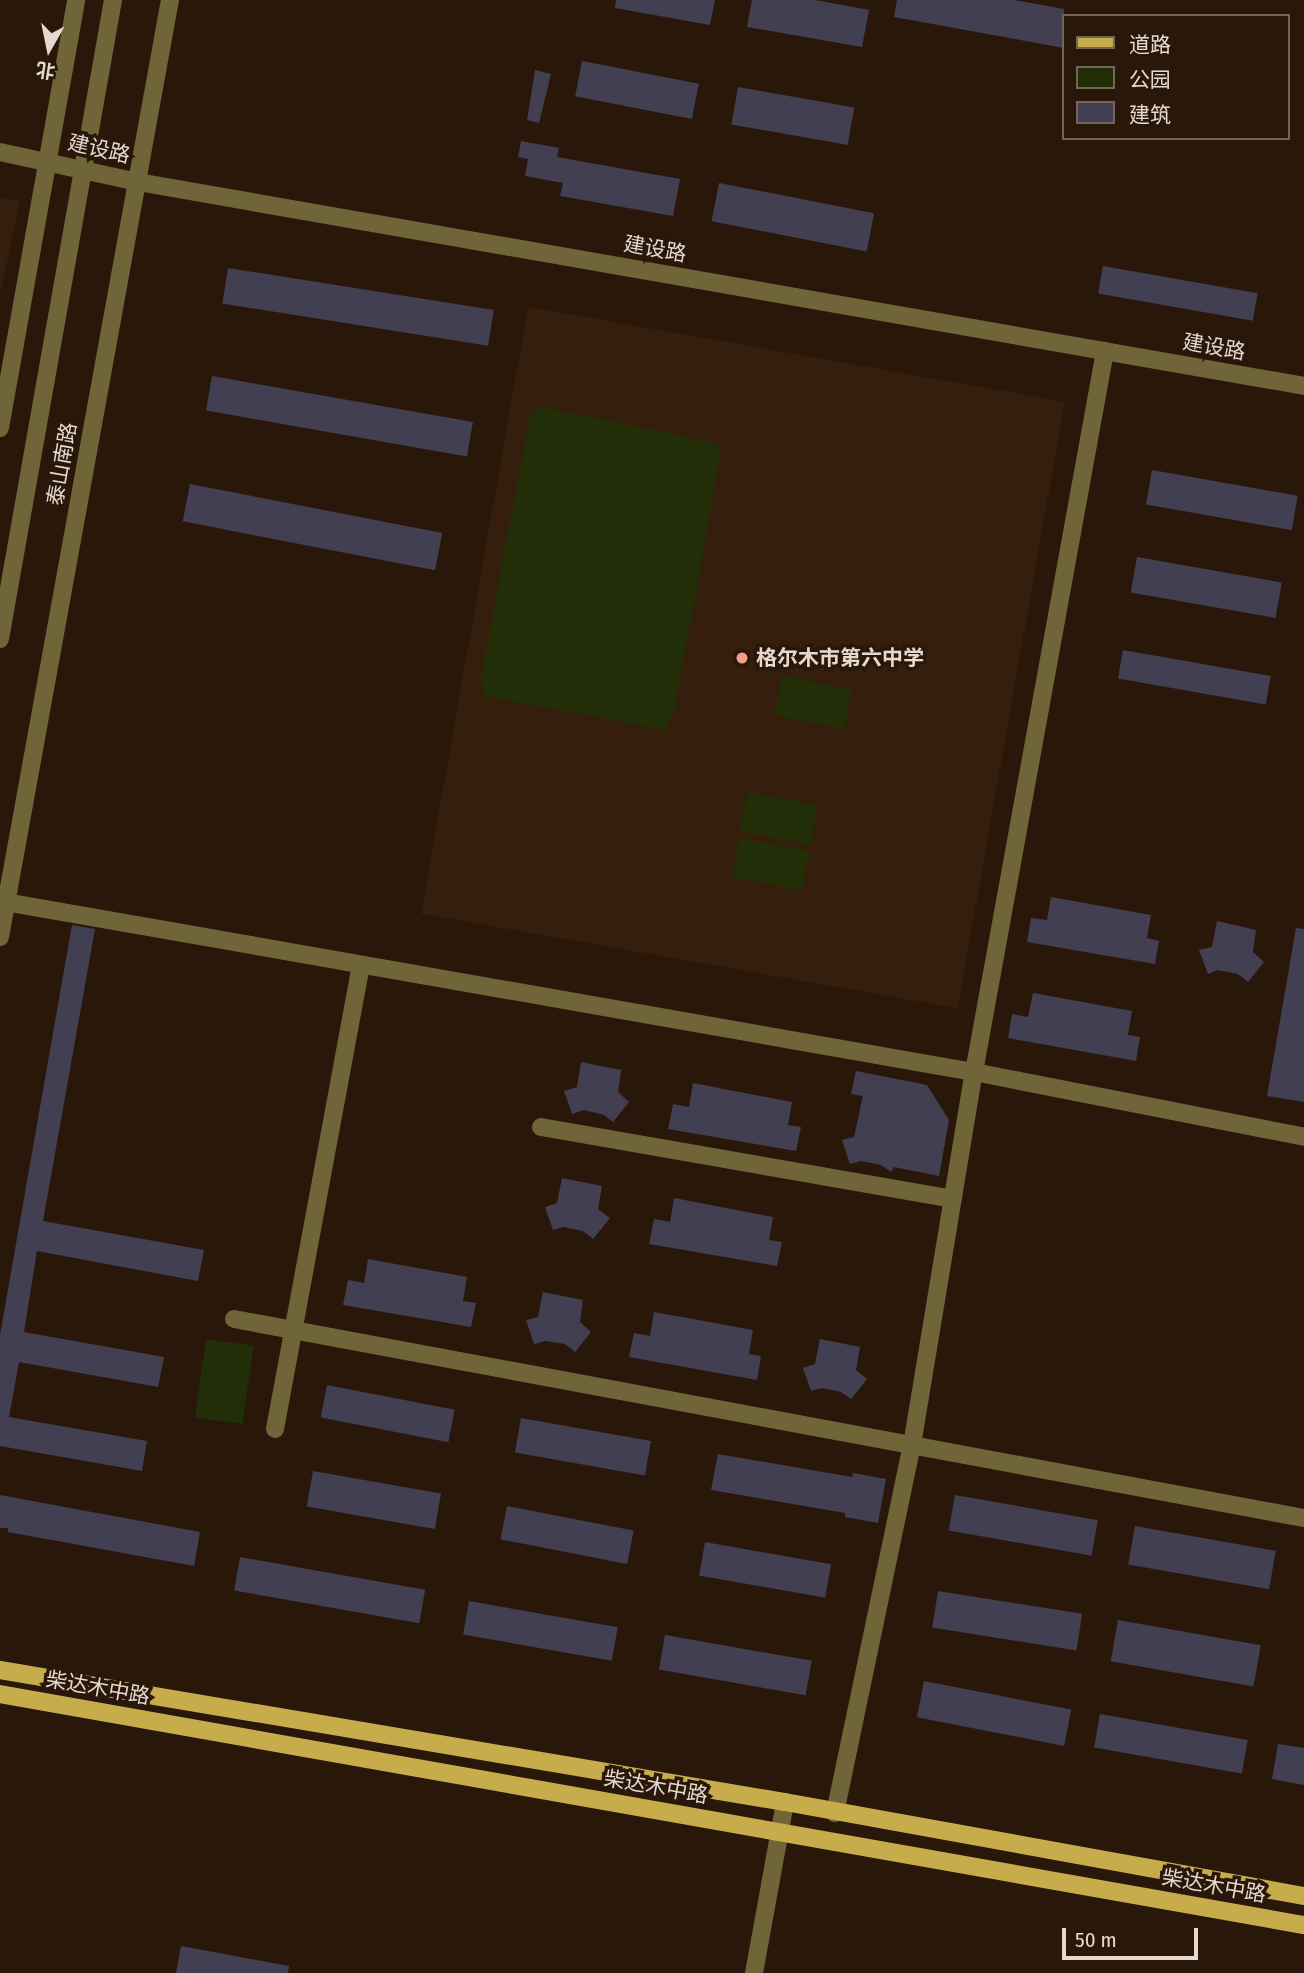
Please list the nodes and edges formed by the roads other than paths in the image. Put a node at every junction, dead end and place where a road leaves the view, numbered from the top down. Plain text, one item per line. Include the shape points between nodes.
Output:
1 (76, 0) edge
2 (113, 0) edge
3 (170, 0) edge
4 (0, 152) edge
5 (46, 160) junction
6 (81, 168) junction
7 (138, 182) junction
8 (1105, 351) junction
9 (1304, 386) edge
10 (0, 428) edge
11 (0, 639) edge
12 (3, 902) edge
13 (0, 937) edge
14 (361, 967) junction
15 (974, 1072) junction
16 (541, 1127) dead end
17 (1304, 1137) edge
18 (953, 1199) junction
19 (234, 1319) dead end
20 (293, 1330) junction
21 (275, 1429) dead end
22 (912, 1445) junction
23 (1304, 1518) edge
24 (0, 1670) edge
25 (0, 1694) edge
26 (785, 1802) junction
27 (835, 1813) junction
28 (781, 1833) junction
29 (1304, 1896) edge
30 (1304, 1925) edge
31 (754, 1973) edge

1 - 5 street
2 - 6 street, 泰山南路
3 - 7 street, 泰山南路
4 - 5 street, 建设路
5 - 6 street, 建设路
5 - 10 street
6 - 7 street, 建设路
6 - 11 street, 泰山南路
7 - 8 street, 建设路
7 - 12 street, 泰山南路
8 - 9 street, 建设路
8 - 15 street
12 - 13 street, 泰山南路
12 - 14 street
14 - 15 street
14 - 20 street
15 - 17 street
15 - 18 street
16 - 18 street
18 - 22 street
19 - 20 street
20 - 21 street
20 - 22 street
22 - 23 street
22 - 27 street
24 - 26 main road, 柴达木中路
25 - 28 main road, 柴达木中路
26 - 27 main road, 柴达木中路
26 - 28 street
27 - 29 main road, 柴达木中路
28 - 30 main road, 柴达木中路
28 - 31 street

